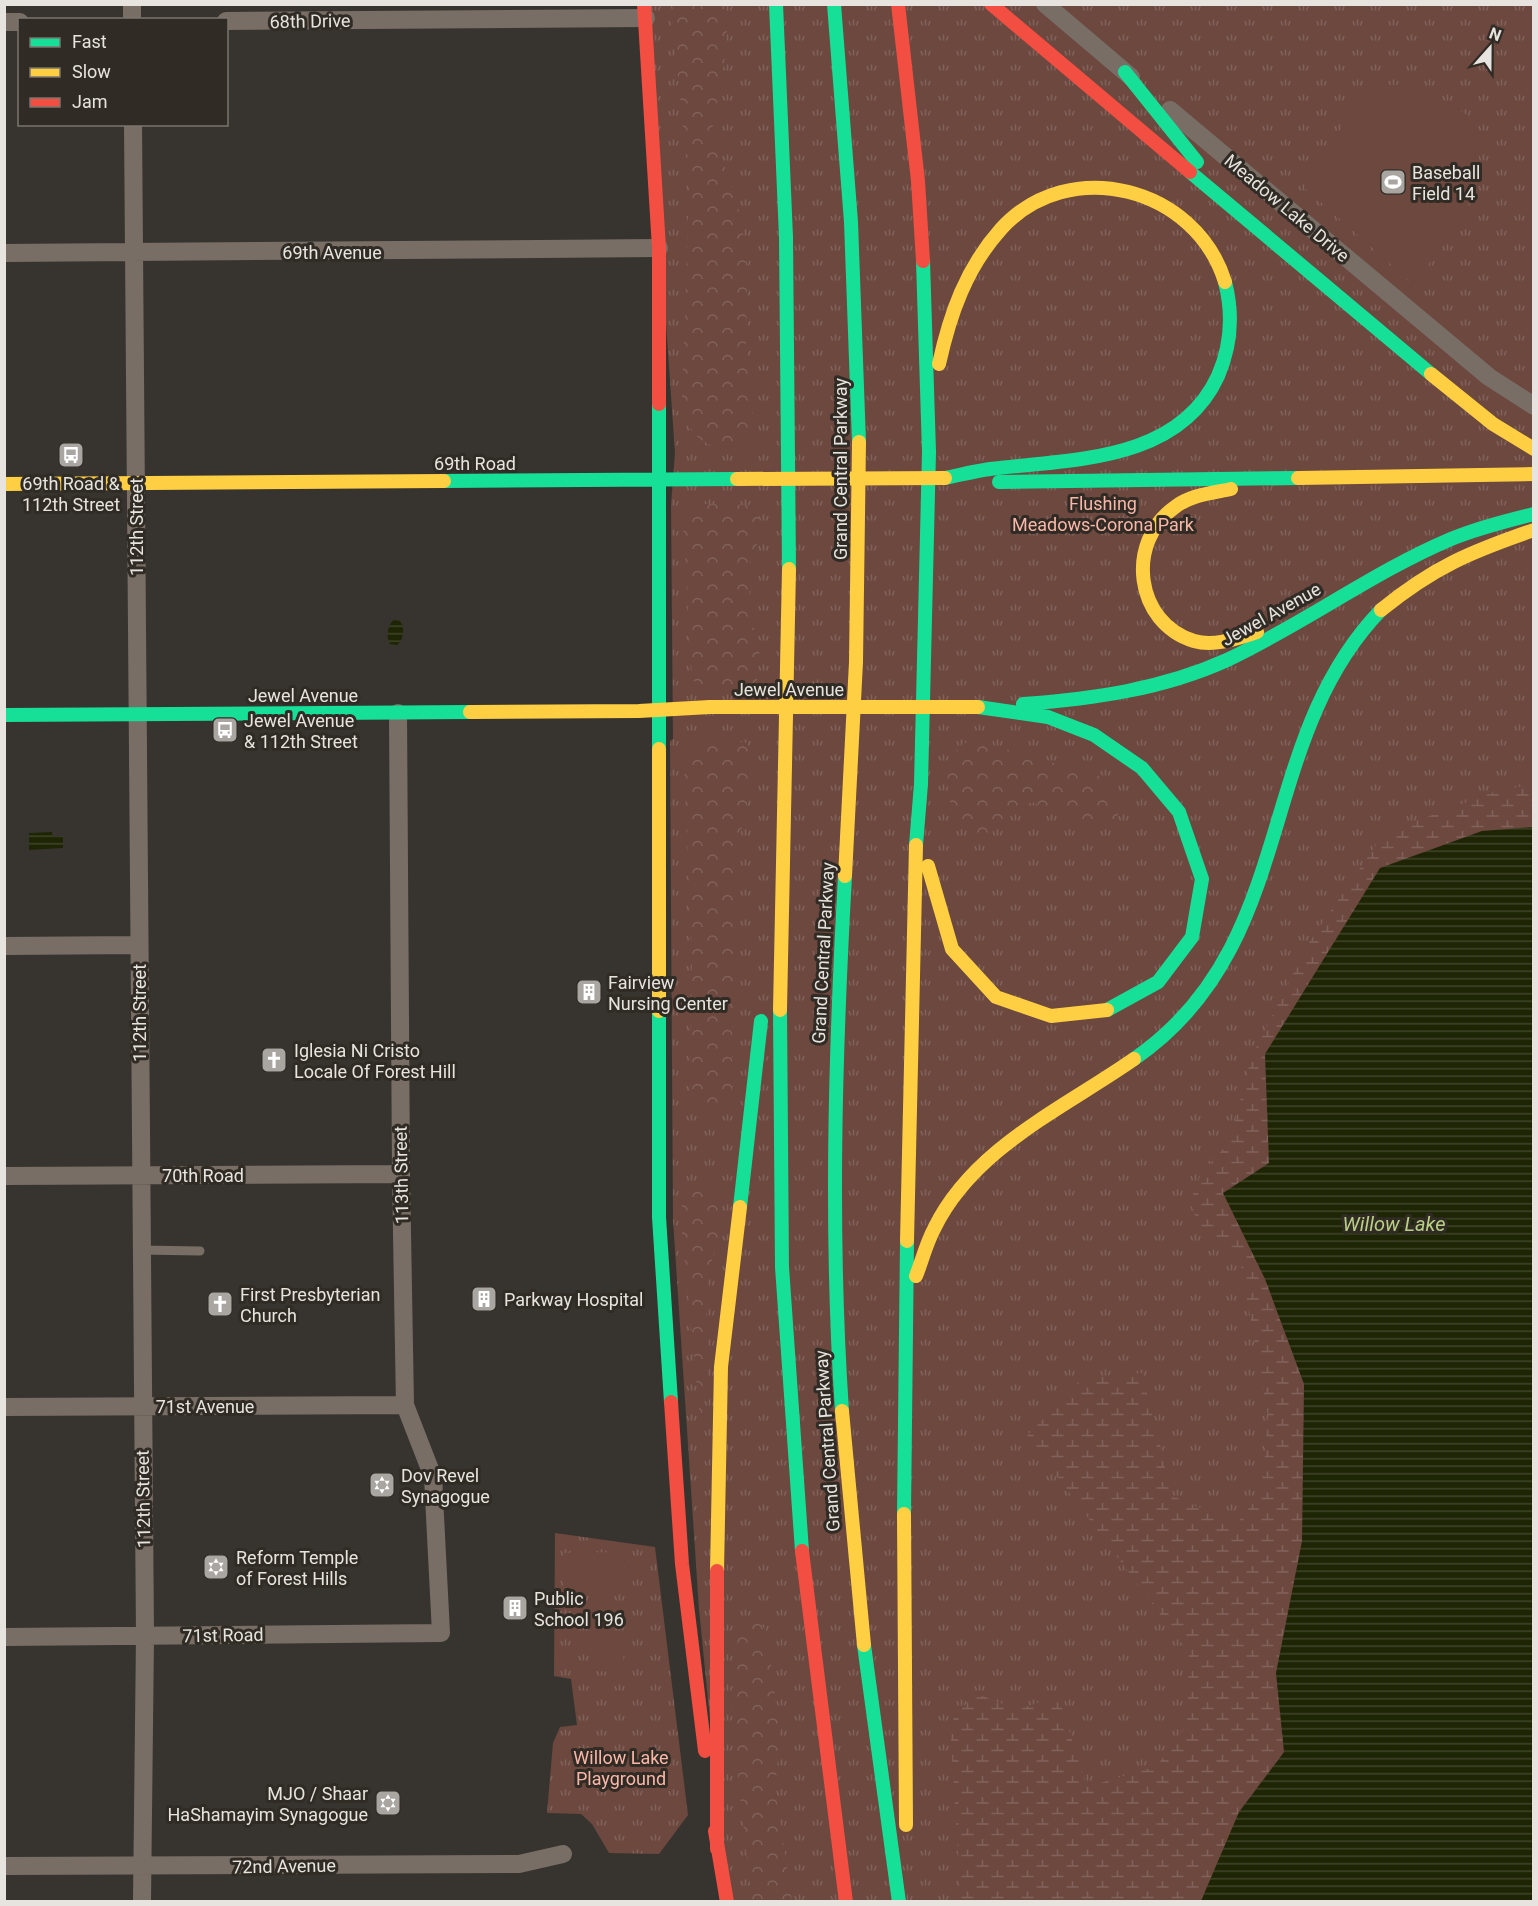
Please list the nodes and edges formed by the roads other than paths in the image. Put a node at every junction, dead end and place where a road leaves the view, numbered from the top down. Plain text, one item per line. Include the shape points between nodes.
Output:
1 (776, 4) edge
2 (834, 4) edge
3 (898, 4) edge
4 (991, 4) edge
5 (1045, 4) edge
6 (645, 11) edge
7 (228, 21) edge
8 (1125, 72) junction
9 (133, 126) edge
10 (1242, 216) junction
11 (659, 248) junction
12 (134, 253) junction
13 (4, 254) edge
14 (1533, 406) edge
15 (1533, 449) edge
16 (929, 452) junction
17 (1533, 474) edge
18 (945, 478) junction
19 (659, 479) junction
20 (1272, 479) junction
21 (135, 483) junction
22 (4, 484) edge
23 (1533, 514) edge
24 (1533, 530) edge
25 (1311, 614) junction
26 (978, 707) junction
27 (660, 710) junction
28 (398, 713) junction
29 (137, 714) junction
30 (4, 715) edge
31 (921, 784) junction
32 (786, 805) junction
33 (138, 945) junction
34 (4, 946) edge
35 (766, 982) dead end
36 (763, 1005) dead end
37 (401, 1174) junction
38 (140, 1175) junction
39 (4, 1176) edge
40 (141, 1250) junction
41 (200, 1251) dead end
42 (906, 1318) junction
43 (405, 1405) junction
44 (4, 1407) edge
45 (141, 1407) junction
46 (441, 1633) joint
47 (145, 1636) junction
48 (4, 1637) edge
49 (717, 1849) junction
50 (563, 1854) dead end
51 (4, 1866) edge
52 (142, 1866) junction
53 (142, 1902) edge
54 (727, 1902) edge
55 (846, 1902) edge
56 (899, 1902) edge
57 (908, 1902) edge

1 - 32 main road, Grand Central Parkway via 789,403
2 - 56 main road, Grand Central Parkway via 850,212 859,447 858,590 836,1050 837,1298 853,1545
3 - 16 main road via 918,181
4 - 10 main road
5 - 8 street, Meadow Lake Drive
6 - 7 street, 68th Drive
6 - 11 main road
8 - 10 main road
8 - 14 street, Meadow Lake Drive via 1489,377
9 - 12 street, 112th Street
10 - 15 main road via 1469,405
11 - 12 street, 69th Avenue
11 - 19 main road
12 - 13 street, 69th Avenue
12 - 21 street, 112th Street
16 - 18 main road via 942,347 953,305 980,254 1018,213 1065,190 1106,186 1160,202 1184,218 1204,239 1227,290 1230,332 1216,380 1193,412 1149,441 1110,455 1079,463 990,469
16 - 31 main road
17 - 20 main road
18 - 19 main road, 69th Road, bridge
18 - 20 main road via 992,482
19 - 21 main road, 69th Road
19 - 27 main road
20 - 25 main road via 1186,501 1169,510 1146,542 1141,569 1143,589 1161,620 1178,634 1196,641 1238,638
21 - 22 main road, 69th Road
21 - 29 street, 112th Street
23 - 25 main road, Jewel Avenue via 1486,525 1425,549
24 - 42 main road via 1438,568 1387,604 1354,638 1320,699 1248,919 1217,977 1153,1046 1011,1141 973,1173 947,1204 931,1232
25 - 26 main road, Jewel Avenue via 1228,659 1153,686 1090,699
26 - 27 main road, Jewel Avenue, bridge
26 - 31 main road via 1046,717 1093,733 1133,762 1167,794 1195,844 1202,877 1197,919 1177,962 1141,995 1095,1015 1036,1014 992,994 965,967 940,919 929,873
27 - 28 main road, Jewel Avenue
27 - 49 main road via 659,1217 682,1564
28 - 29 main road, Jewel Avenue
28 - 37 street, 113th Street
29 - 30 main road, Jewel Avenue
29 - 33 street, 112th Street
31 - 42 main road via 916,851
32 - 35 main road
32 - 55 main road, Grand Central Parkway via 779,1113 785,1339 810,1622
33 - 34 street
33 - 38 street, 112th Street
36 - 49 main road via 721,1367
37 - 38 street, 70th Road
37 - 43 street, 113th Street
38 - 39 street, 70th Road
38 - 40 street, 112th Street
40 - 41 lane
40 - 45 street, 112th Street
42 - 57 main road via 902,1668
43 - 45 street, 71st Avenue
43 - 46 street, 113th Street via 433,1477
44 - 45 street, 71st Avenue
45 - 47 street, 112th Street
46 - 47 street, 71st Road
47 - 48 street, 71st Road
47 - 52 street, 112th Street
49 - 54 main road
50 - 52 street, 72nd Avenue via 519,1864
51 - 52 street, 72nd Avenue
52 - 53 street, 112th Street

